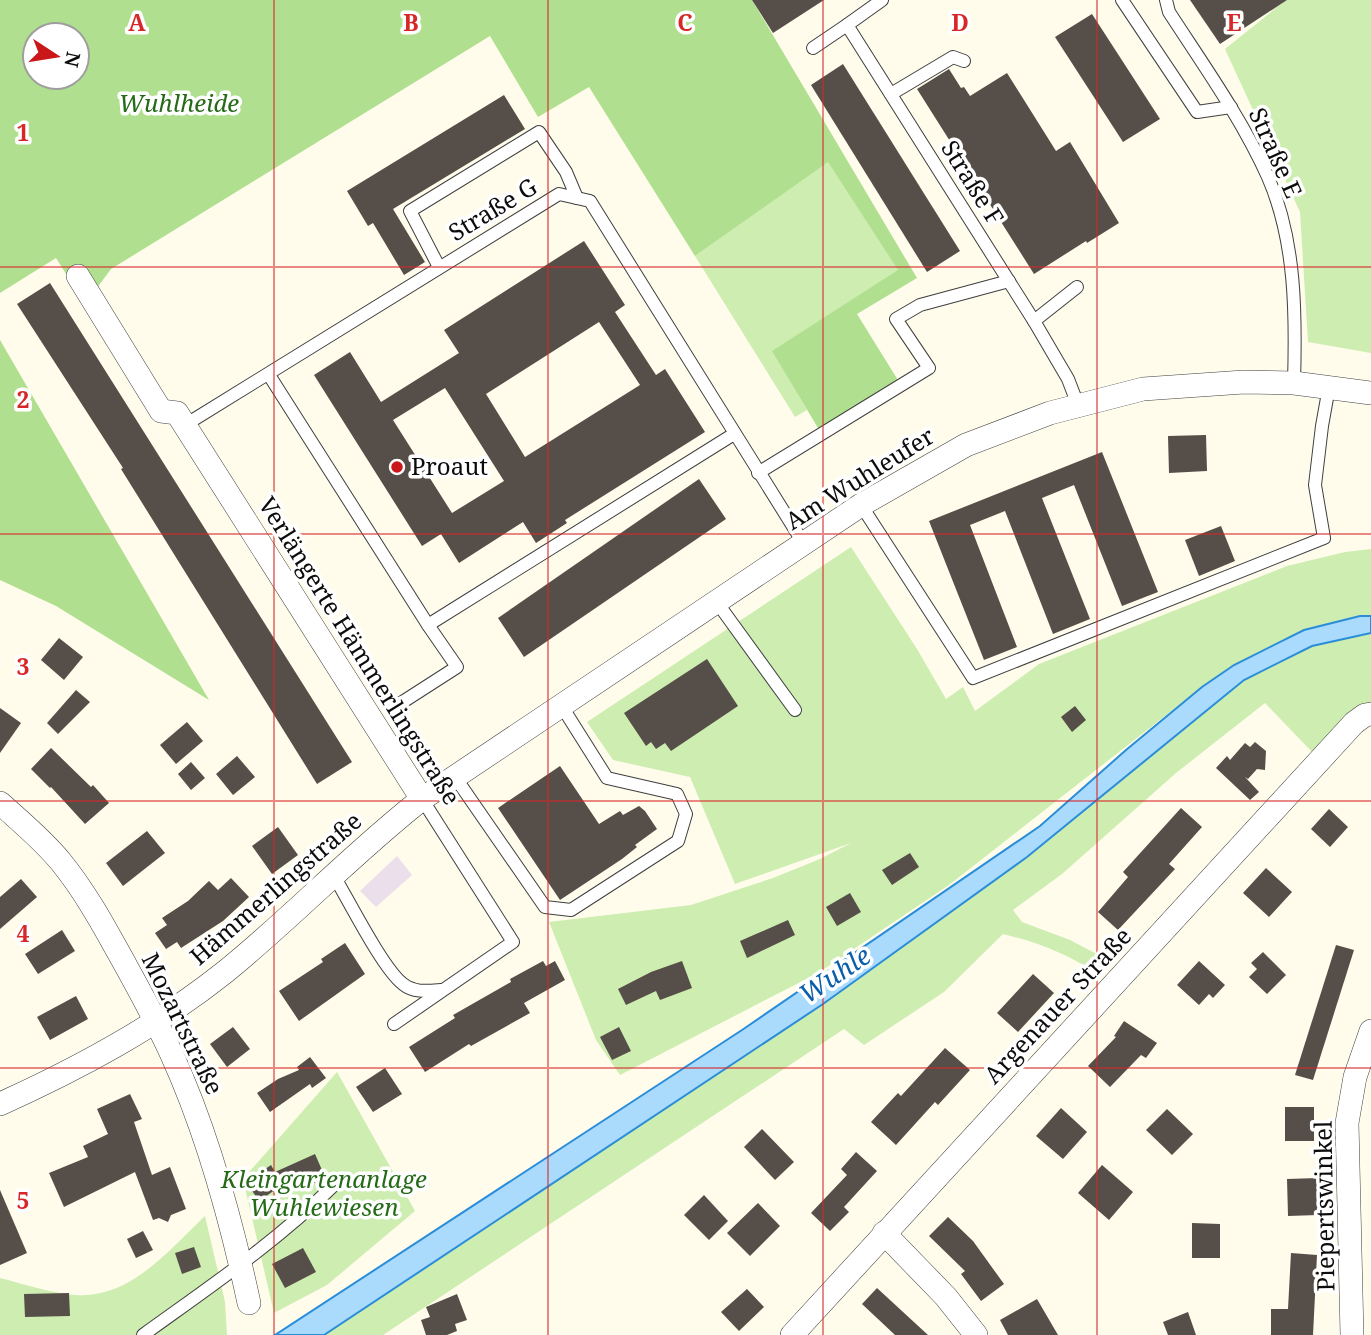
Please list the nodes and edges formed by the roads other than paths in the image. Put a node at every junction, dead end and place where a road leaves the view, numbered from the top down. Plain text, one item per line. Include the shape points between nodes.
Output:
1 (883, 0) edge
2 (1122, 0) edge
3 (1166, 0) edge
4 (847, 25) junction
5 (813, 48) dead end
6 (964, 61) dead end
7 (891, 94) junction
8 (1231, 107) junction
9 (577, 198) junction
10 (439, 267) junction
11 (78, 276) dead end
12 (1009, 282) junction
13 (1077, 287) dead end
14 (1034, 321) junction
15 (269, 374) junction
16 (1294, 383) junction
17 (1329, 387) junction
18 (1371, 393) edge
19 (1078, 405) junction
20 (185, 425) junction
21 (734, 434) junction
22 (758, 473) junction
23 (860, 505) junction
24 (804, 544) junction
25 (716, 601) junction
26 (428, 625) junction
27 (401, 703) dead end
28 (561, 705) junction
29 (794, 710) dead end
30 (1368, 714) edge
31 (438, 789) junction
32 (0, 803) edge
33 (334, 876) junction
34 (443, 990) junction
35 (157, 1023) junction
36 (394, 1024) dead end
37 (1371, 1031) edge
38 (1363, 1079) edge
39 (0, 1104) edge
40 (332, 1183) dead end
41 (884, 1233) junction
42 (241, 1265) junction
43 (248, 1303) dead end
44 (1359, 1330) edge
45 (143, 1335) edge
46 (792, 1335) edge
47 (976, 1335) edge

1 - 4 lane
2 - 8 lane via 1198,112
3 - 8 lane, Straße E via 1168,12
4 - 5 lane
4 - 7 lane, Straße F
6 - 7 lane via 953,57
7 - 12 lane, Straße F
8 - 16 lane, Straße E via 1268,179 1282,220 1292,274
9 - 10 lane, Straße G via 559,194
9 - 10 lane via 539,132 410,211
9 - 21 lane, Straße G via 590,201
10 - 15 lane, Straße G
11 - 20 street, Verlängerte Hämmerlingstraße via 162,411 177,413
12 - 14 lane, Straße F
12 - 22 lane via 920,305 896,319 929,368
13 - 14 lane
14 - 19 lane, Straße F
15 - 20 lane, Straße G
15 - 26 lane
16 - 17 street, Am Wuhleufer
16 - 19 street, Am Wuhleufer via 1143,389
17 - 18 street, Am Wuhleufer
17 - 23 lane via 1315,485 1324,538 973,678
19 - 23 street, Am Wuhleufer via 966,445
20 - 31 street, Verlängerte Hämmerlingstraße
21 - 22 lane, Straße G
21 - 26 lane
22 - 24 lane, Straße G
23 - 24 street, Am Wuhleufer
24 - 25 street, Am Wuhleufer
25 - 28 street, Am Wuhleufer
25 - 29 lane
26 - 27 lane via 457,667
28 - 31 street, Am Wuhleufer
28 - 31 lane via 607,778 677,794 686,814 678,841 571,910 545,907
30 - 41 street, Argenauer Straße via 1354,723
31 - 33 street, Hämmerlingstraße via 388,826
31 - 34 lane, Verlängerte Hämmerlingstraße via 513,942
32 - 35 street, Mozartstraße via 61,863 97,914
33 - 34 lane via 402,984 415,990
33 - 35 street, Hämmerlingstraße via 225,972
34 - 36 lane, Verlängerte Hämmerlingstraße
35 - 39 street, Hämmerlingstraße
35 - 42 street, Mozartstraße via 200,1125
37 - 38 street, Piepertswinkel
38 - 44 street, Piepertswinkel via 1347,1123
40 - 42 lane via 305,1213
41 - 46 street, Argenauer Straße
41 - 47 street
42 - 43 street, Mozartstraße
42 - 45 lane

